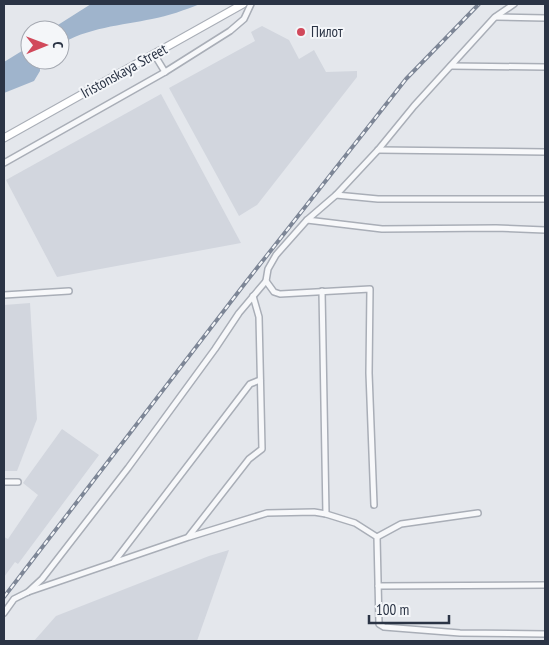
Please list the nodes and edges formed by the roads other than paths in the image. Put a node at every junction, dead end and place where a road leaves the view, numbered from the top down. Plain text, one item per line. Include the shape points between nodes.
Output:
1 (243, 4) edge
2 (251, 4) edge
3 (514, 4) edge
4 (495, 17) junction
5 (545, 18) edge
6 (154, 54) junction
7 (451, 66) junction
8 (545, 67) edge
9 (165, 72) junction
10 (4, 138) edge
11 (378, 150) junction
12 (545, 152) edge
13 (4, 163) edge
14 (336, 195) junction
15 (545, 199) edge
16 (307, 220) junction
17 (545, 230) edge
18 (266, 280) junction
19 (69, 291) dead end
20 (322, 292) junction
21 (4, 296) edge
22 (253, 296) junction
23 (260, 380) junction
24 (4, 482) edge
25 (18, 482) dead end
26 (374, 505) dead end
27 (326, 514) junction
28 (478, 514) dead end
29 (189, 537) junction
30 (377, 537) junction
31 (114, 562) junction
32 (545, 585) edge
33 (378, 586) junction
34 (28, 592) junction
35 (4, 613) edge
36 (545, 634) edge

1 - 6 main road, Iristonskaya Street
2 - 9 street via 244,18 230,31
3 - 4 street
4 - 5 street
4 - 7 street
6 - 9 street
6 - 10 main road, Iristonskaya Street
7 - 8 street
7 - 11 street
9 - 13 street
11 - 12 street
11 - 14 street
14 - 15 street via 378,199
14 - 16 street
16 - 17 street via 382,229
16 - 18 street via 276,255
18 - 20 street via 274,292 280,294
18 - 22 street
19 - 21 street
20 - 26 street via 370,289 369,374
20 - 27 street
22 - 23 street via 259,317
22 - 34 street via 122,476 42,579
23 - 29 street via 262,449 250,459
23 - 31 street via 250,384
24 - 25 street
27 - 29 street via 267,513
27 - 30 street via 354,523
28 - 30 street via 401,524
29 - 31 street
30 - 33 street
31 - 34 street
32 - 33 street
33 - 36 street via 379,624 384,627 460,633
34 - 35 street via 14,599

